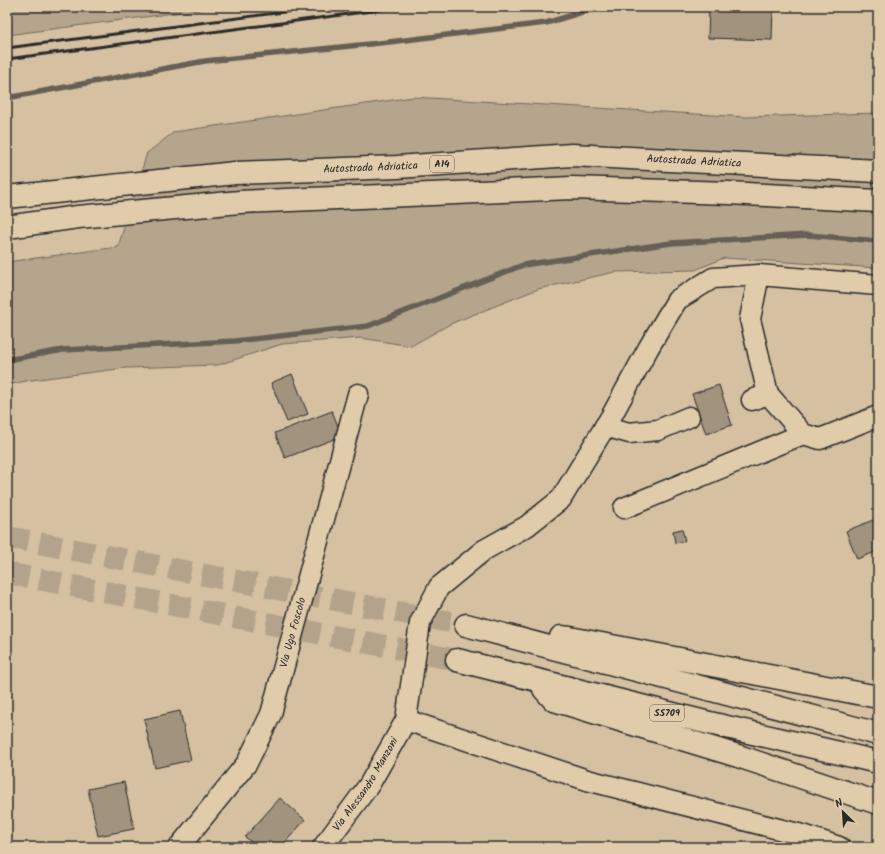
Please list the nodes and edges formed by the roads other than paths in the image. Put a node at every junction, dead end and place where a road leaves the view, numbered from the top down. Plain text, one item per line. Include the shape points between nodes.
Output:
1 (878, 171) edge
2 (7, 197) edge
3 (878, 201) edge
4 (7, 227) edge
5 (759, 275) junction
6 (878, 285) edge
7 (358, 394) dead end
8 (878, 416) edge
9 (689, 417) dead end
10 (605, 426) junction
11 (803, 434) junction
12 (624, 508) dead end
13 (466, 625) tunnel mouth
14 (494, 632) junction
15 (457, 660) tunnel mouth
16 (535, 680) junction
17 (878, 697) edge
18 (406, 720) junction
19 (878, 734) edge
20 (878, 762) edge
21 (878, 802) edge
22 (179, 847) edge
23 (323, 847) edge
24 (839, 847) edge

1 - 2 highway, Autostrada Adriatica / A14 via 572,155 397,167 236,173
3 - 4 highway via 729,192 572,188 240,202
5 - 6 street
5 - 10 street via 713,278 677,300
5 - 11 street via 750,319 760,397
7 - 22 street, Via Ugo Foscolo via 271,714 247,763
8 - 11 street via 820,439
9 - 10 street via 658,430 629,433
10 - 18 street via 561,499 527,526 484,550 439,587 420,623
11 - 12 street
13 - 14 highway
14 - 17 highway via 570,638
14 - 19 highway
15 - 16 highway, SS709
16 - 20 highway, SS709
16 - 21 highway, SS709 via 554,700
18 - 23 street, Via Alessandro Manzoni via 369,785
18 - 24 street via 587,780 806,836

